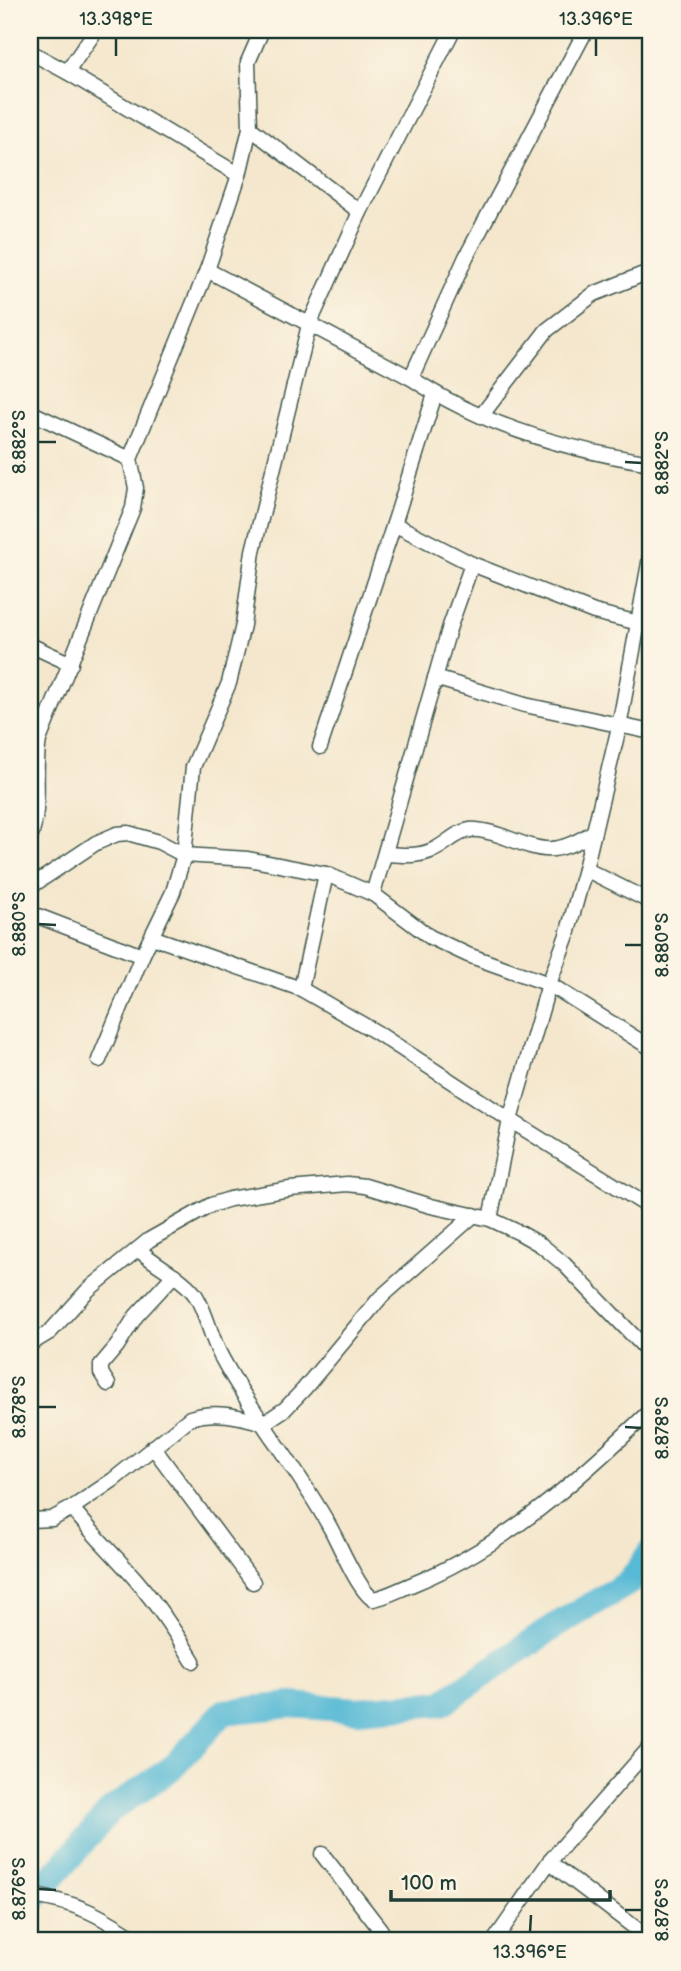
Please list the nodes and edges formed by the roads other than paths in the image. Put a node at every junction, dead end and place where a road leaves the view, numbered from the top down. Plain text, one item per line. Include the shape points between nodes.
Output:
1 (96, 30) edge
2 (262, 30) edge
3 (453, 30) edge
4 (586, 30) edge
5 (30, 52) edge
6 (67, 72) junction
7 (250, 128) junction
8 (239, 175) junction
9 (360, 212) junction
10 (207, 270) junction
11 (651, 271) edge
12 (309, 325) junction
13 (411, 378) junction
14 (435, 394) junction
15 (30, 412) edge
16 (481, 416) junction
17 (130, 460) junction
18 (651, 463) edge
19 (394, 524) junction
20 (651, 552) edge
21 (472, 564) junction
22 (639, 623) junction
23 (30, 645) edge
24 (71, 664) junction
25 (435, 678) junction
26 (619, 727) junction
27 (651, 732) edge
28 (320, 747) dead end
29 (34, 796) edge
30 (592, 833) junction
31 (30, 838) edge
32 (385, 854) junction
33 (184, 855) junction
34 (585, 869) junction
35 (326, 874) junction
36 (30, 887) edge
37 (373, 894) junction
38 (651, 902) edge
39 (30, 913) edge
40 (152, 937) junction
41 (142, 956) junction
42 (549, 984) junction
43 (301, 989) junction
44 (651, 1048) edge
45 (99, 1060) dead end
46 (510, 1120) junction
47 (651, 1208) edge
48 (474, 1215) junction
49 (490, 1219) junction
50 (138, 1250) junction
51 (174, 1275) junction
52 (30, 1344) edge
53 (651, 1354) edge
54 (108, 1384) dead end
55 (651, 1410) edge
56 (264, 1423) junction
57 (153, 1447) junction
58 (72, 1508) junction
59 (30, 1520) edge
60 (253, 1582) dead end
61 (193, 1661) dead end
62 (651, 1746) edge
63 (322, 1854) dead end
64 (549, 1862) junction
65 (30, 1896) edge
66 (497, 1940) edge
67 (651, 1940) edge
68 (139, 1941) edge
69 (387, 1941) edge

1 - 6 street
2 - 7 street via 248,62
3 - 9 street
4 - 13 street via 466,257
5 - 6 street
6 - 8 street
7 - 8 street
7 - 9 street
8 - 10 street
9 - 12 street
10 - 12 street
10 - 17 street
11 - 16 street via 594,294 547,331
12 - 13 street
12 - 33 street via 253,551 229,683 193,767
13 - 14 street
14 - 16 street
14 - 19 street
15 - 17 street
16 - 18 street via 610,457
17 - 24 street via 136,488 133,508
19 - 21 street
19 - 28 street
20 - 22 street
21 - 22 street via 594,612
21 - 25 street
22 - 26 street
23 - 24 street
24 - 29 street via 38,740
25 - 26 street
25 - 32 street
26 - 27 street
26 - 30 street
29 - 31 street
30 - 32 street via 553,850 471,830 452,836 434,850
30 - 34 street
32 - 37 street
33 - 35 street via 248,859
33 - 36 street via 141,836 117,834
33 - 40 street
34 - 38 street
34 - 42 street
35 - 37 street
35 - 43 street
37 - 42 street via 430,937
39 - 41 street
40 - 41 street
40 - 43 street
41 - 45 street
42 - 44 street
42 - 46 street
43 - 46 street
46 - 47 street
46 - 49 street
48 - 49 street
48 - 50 street via 365,1186 321,1186 211,1205
48 - 56 street via 380,1298 304,1389
49 - 53 street via 541,1245 564,1264
50 - 51 street
50 - 52 street via 88,1290 50,1332
51 - 54 street via 136,1316 101,1365
51 - 56 street via 195,1295 224,1362
55 - 56 street via 582,1475 511,1531 435,1575 373,1599 363,1590 329,1525
56 - 57 street via 203,1414 190,1418
57 - 58 street
57 - 60 street
58 - 59 street via 52,1519
58 - 61 street via 136,1580
62 - 64 street
63 - 69 street
64 - 66 street
64 - 67 street
65 - 68 street via 87,1909

